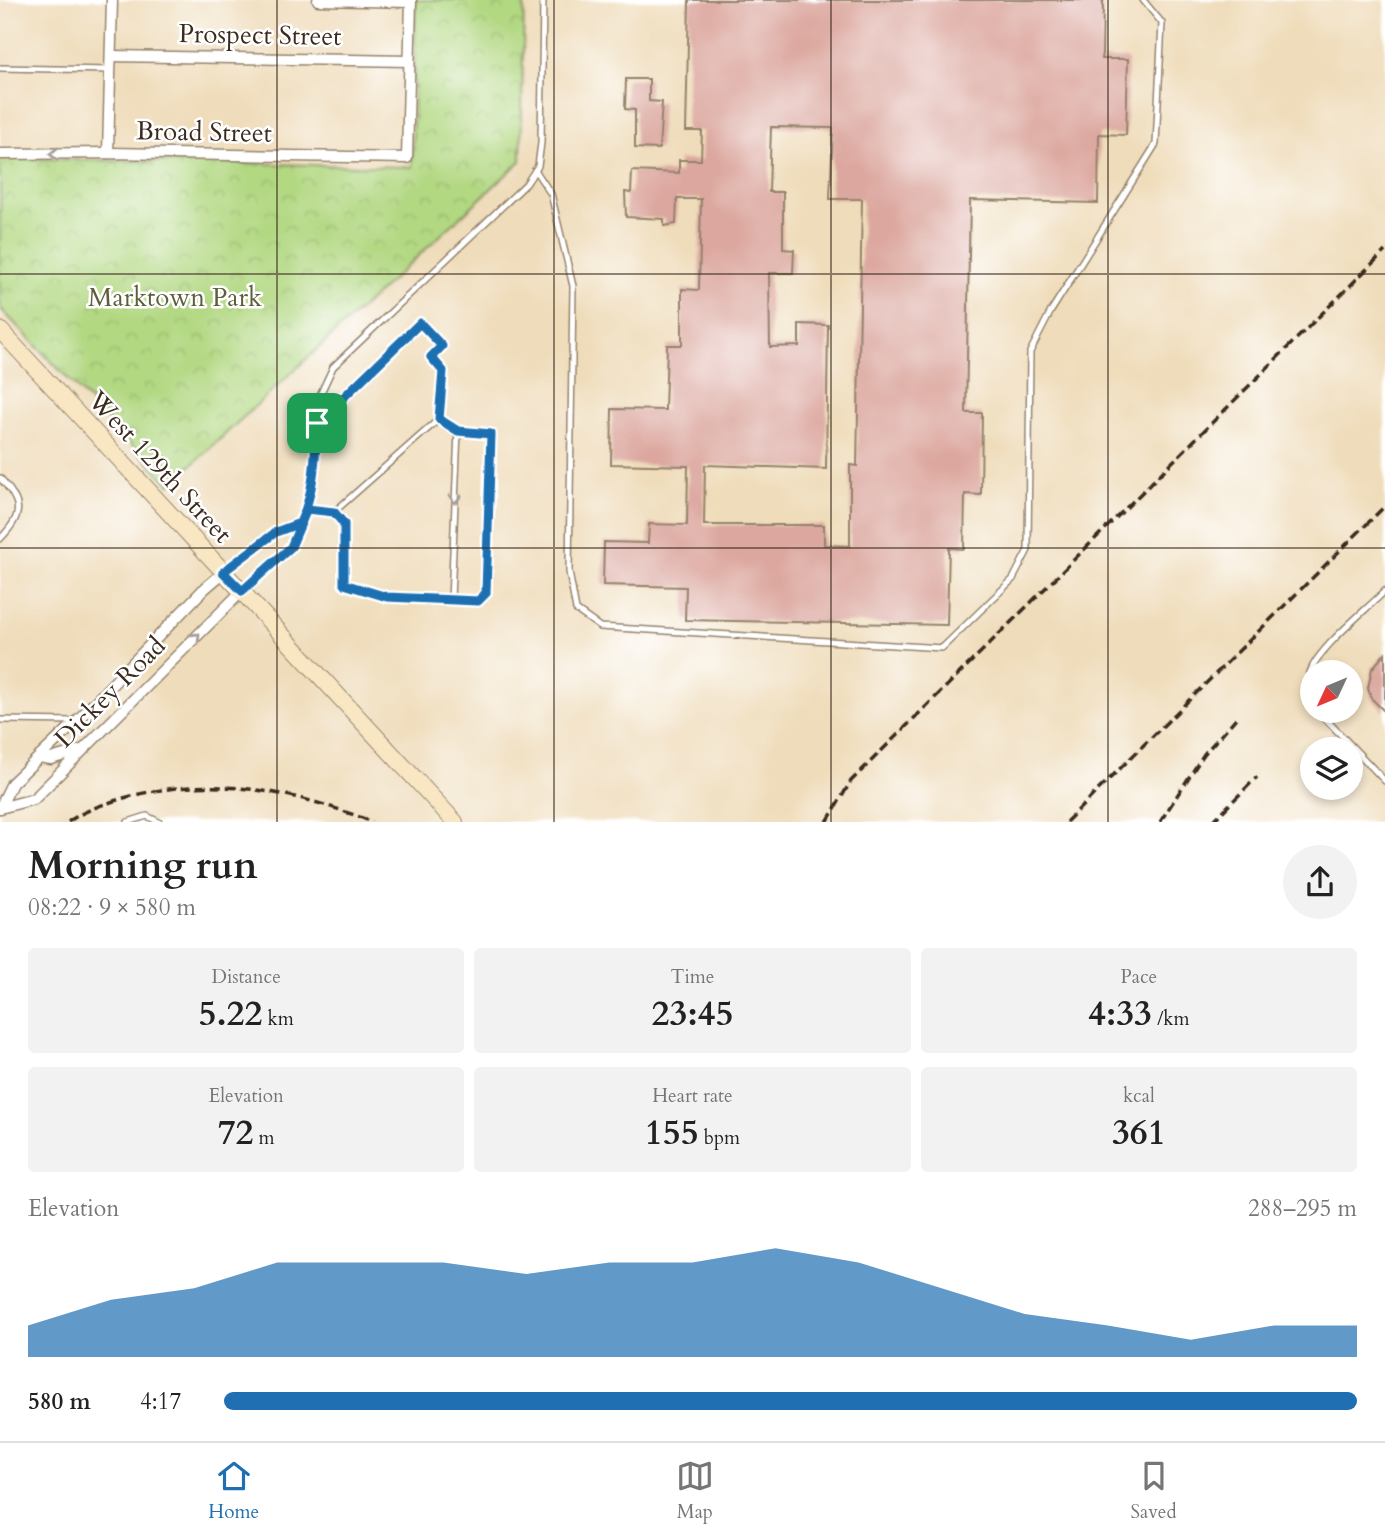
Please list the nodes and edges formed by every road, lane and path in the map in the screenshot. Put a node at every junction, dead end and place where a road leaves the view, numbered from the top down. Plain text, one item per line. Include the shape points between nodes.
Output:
1 (112, 0) edge
2 (318, 0) edge
3 (543, 0) edge
4 (1143, 0) edge
5 (411, 1) edge
6 (111, 55) junction
7 (409, 61) junction
8 (0, 68) edge
9 (110, 70) junction
10 (108, 153) junction
11 (0, 154) edge
12 (535, 170) junction
13 (0, 330) edge
14 (439, 419) junction
15 (317, 423) junction
16 (458, 431) junction
17 (0, 478) edge
18 (307, 509) junction
19 (334, 512) junction
20 (300, 523) junction
21 (0, 538) edge
22 (223, 572) junction
23 (242, 591) junction
24 (1385, 591) edge
25 (451, 600) junction
26 (1317, 660) edge
27 (0, 720) edge
28 (77, 721) junction
29 (1329, 723) edge
30 (84, 750) junction
31 (39, 757) junction
32 (1385, 781) edge
33 (128, 821) edge
34 (159, 821) edge
35 (456, 821) edge

1 - 6 street
2 - 5 street
3 - 12 lane via 541,143
4 - 12 lane via 1162,23 1156,144 1030,352 1028,551 1013,579 942,648 600,627 576,610 569,572 573,286 551,194
5 - 7 street
6 - 7 street, Prospect Street
6 - 9 street
7 - 10 street, Broad Street via 407,158
8 - 9 lane
9 - 10 street
10 -> 11 street, Broad Street
12 - 15 lane via 526,184 333,367 319,397
13 - 22 main road, West 129th Street
14 - 15 lane via 443,371 431,357 442,346 420,323
14 - 16 lane
14 - 19 lane
15 - 18 lane
16 -> 25 lane
16 - 25 lane via 491,434 486,593 478,601
17 - 21 lane via 18,501 18,517
18 - 19 lane
18 - 20 lane
19 - 25 lane via 344,524 344,584 387,597
20 - 22 lane via 276,532
20 - 23 lane via 291,547
22 - 23 main road, West 129th Street
22 - 28 street, Dickey Road
30 -> 23 street, Dickey Road
23 - 35 main road, West 129th Street
24 - 26 lane
27 - 28 lane
28 - 31 street, Dickey Road
29 - 32 lane
30 - 31 street via 51,759
30 - 31 street, Dickey Road via 34,799 0,808 12,783
33 - 34 lane via 146,816

